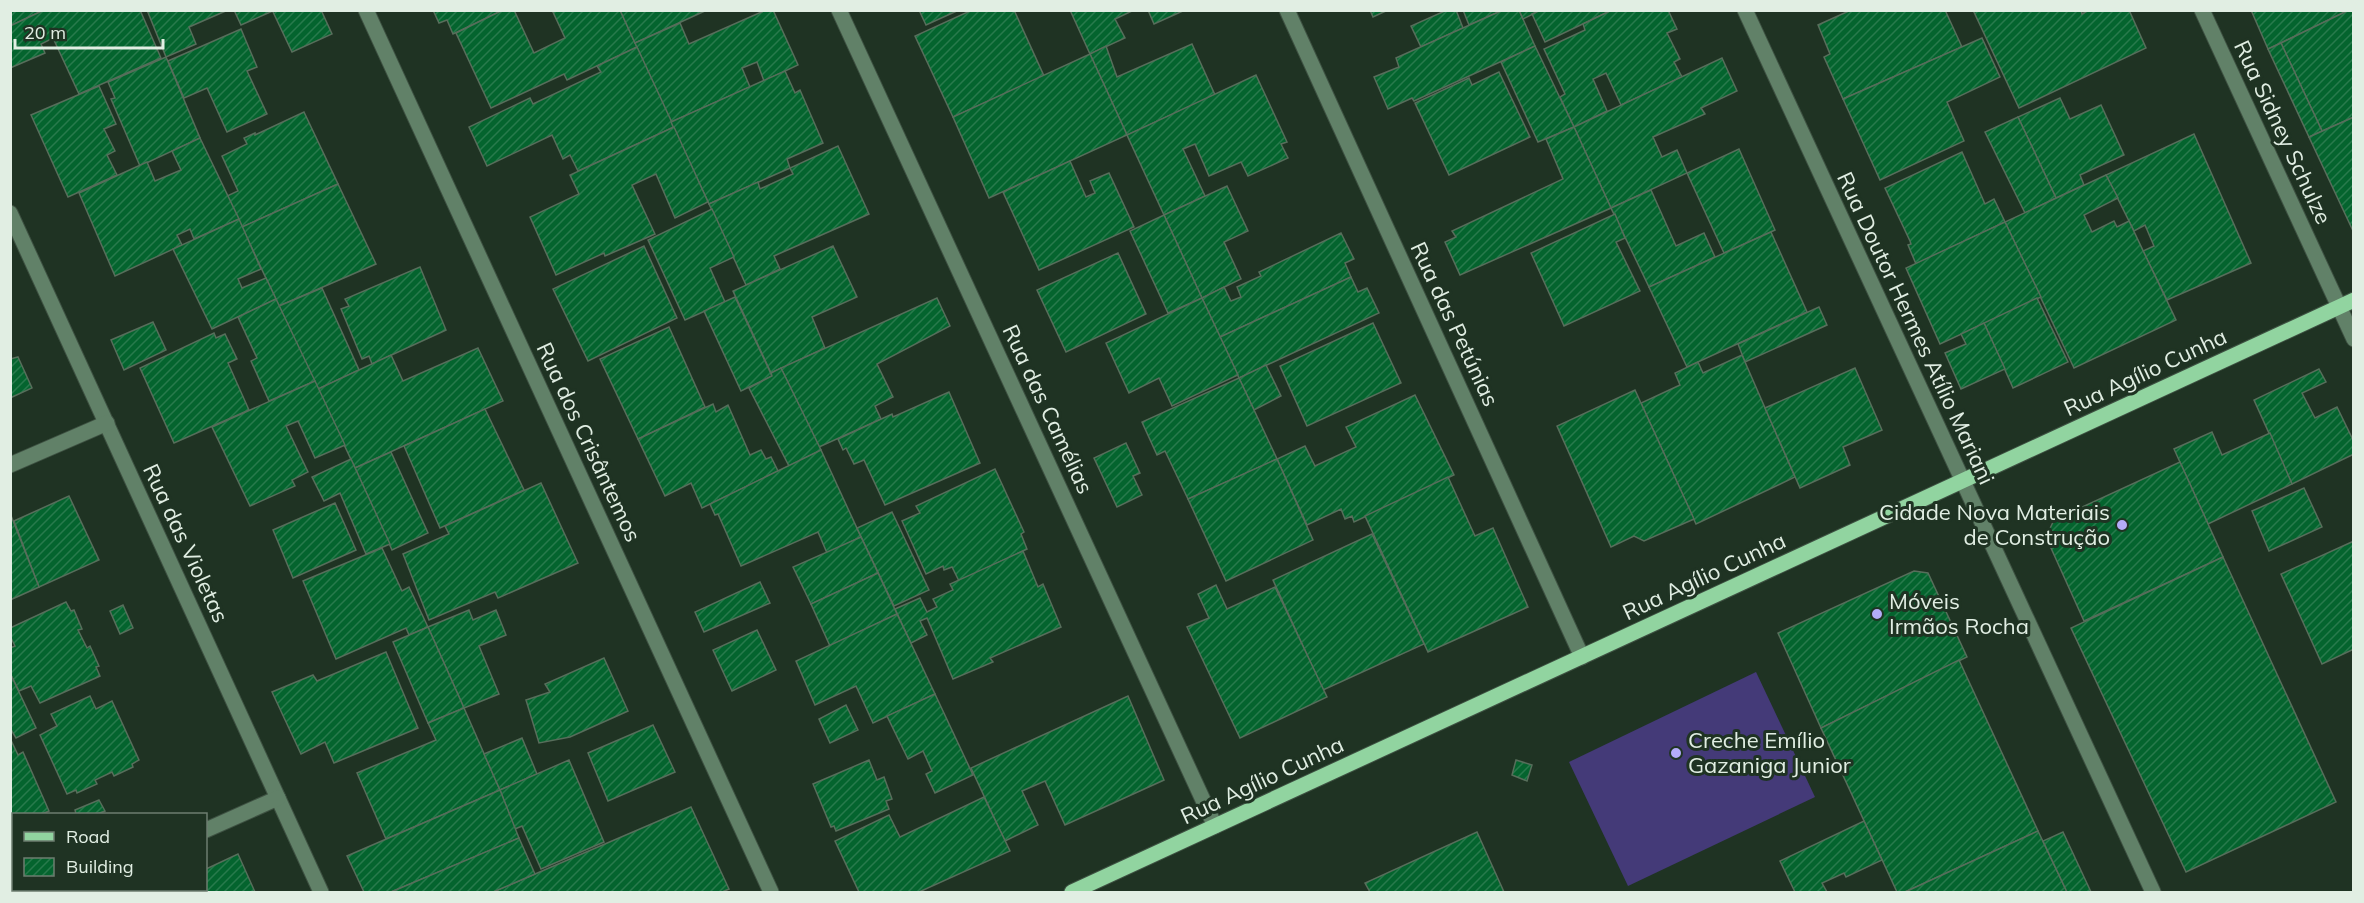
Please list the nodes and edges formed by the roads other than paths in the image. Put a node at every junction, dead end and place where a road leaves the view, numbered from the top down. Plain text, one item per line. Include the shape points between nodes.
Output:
1 (366, 10) edge
2 (839, 10) edge
3 (1287, 10) edge
4 (1745, 10) edge
5 (2202, 10) edge
6 (10, 213) edge
7 (2354, 300) edge
8 (2339, 307) junction
9 (2354, 339) edge
10 (107, 423) junction
11 (10, 465) edge
12 (1962, 481) junction
13 (1582, 657) junction
14 (278, 798) junction
15 (1215, 826) junction
16 (207, 830) edge
17 (321, 892) edge
18 (771, 892) edge
19 (1072, 892) edge
20 (2153, 892) edge

1 - 18 street, Rua dos Crisântemos
2 - 15 street, Rua das Camélias
3 - 13 street, Rua das Petúnias
4 - 12 street, Rua Doutor Hermes Atílio Mariani
5 - 8 street, Rua Sidney Schulze
6 - 10 street, Rua das Violetas
7 - 8 main road, Rua Agílio Cunha
8 - 9 street, Rua Sidney Schulze
8 - 12 main road, Rua Agílio Cunha
10 - 11 street
10 - 14 street, Rua das Violetas
12 - 13 main road, Rua Agílio Cunha
12 - 20 street, Rua Doutor Hermes Atílio Mariani
13 - 15 main road, Rua Agílio Cunha
14 - 16 street
14 - 17 street, Rua das Violetas
15 - 19 main road, Rua Agílio Cunha

